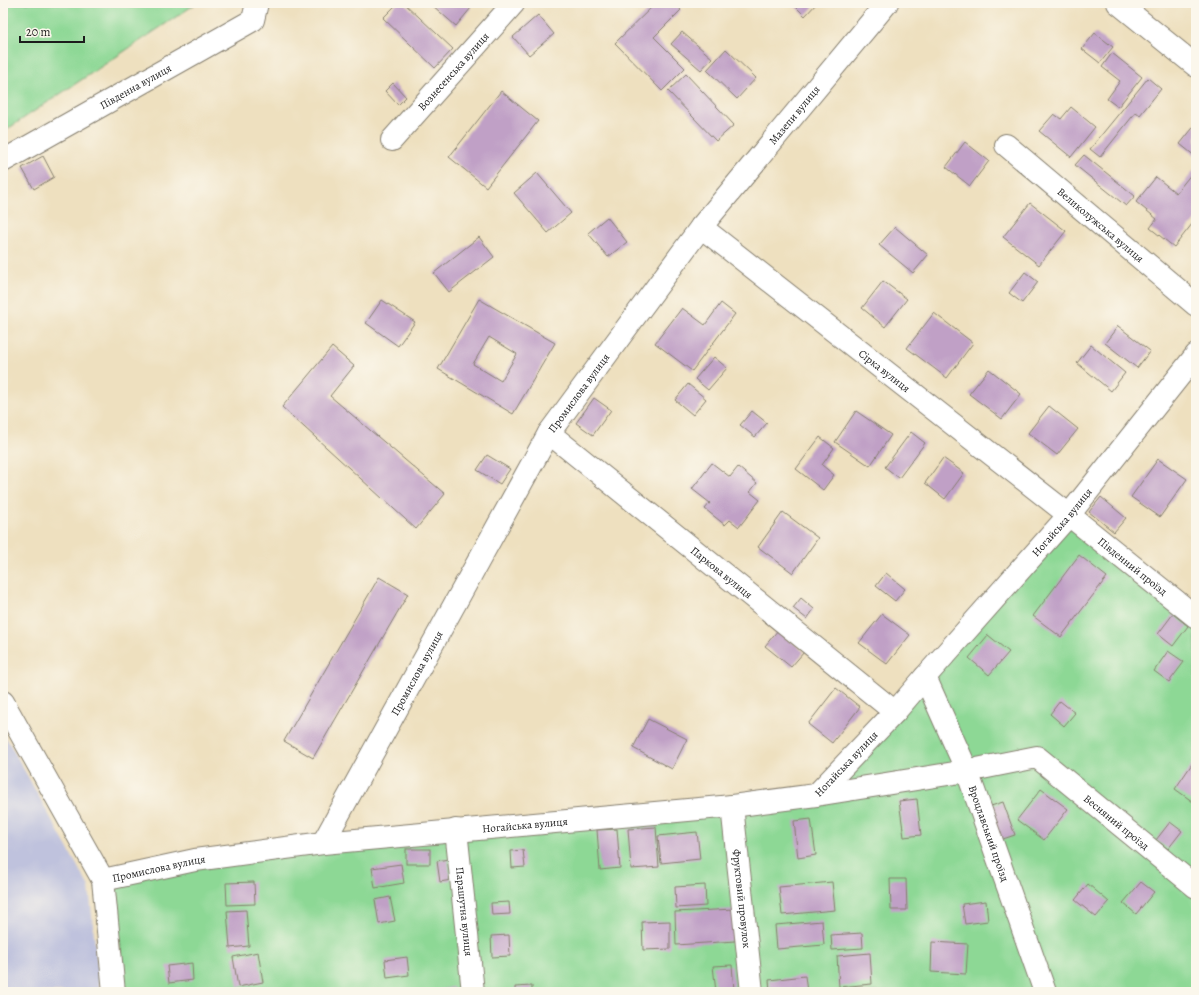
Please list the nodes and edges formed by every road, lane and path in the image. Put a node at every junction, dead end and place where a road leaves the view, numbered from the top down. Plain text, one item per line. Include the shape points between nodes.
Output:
1 (257, 3) edge
2 (514, 3) edge
3 (887, 3) edge
4 (1118, 3) edge
5 (1196, 66) edge
6 (392, 140) dead end
7 (1006, 145) dead end
8 (3, 161) edge
9 (701, 227) junction
10 (1196, 305) edge
11 (1196, 355) edge
12 (549, 433) junction
13 (1069, 515) junction
14 (1196, 617) edge
15 (925, 677) junction
16 (3, 702) edge
17 (895, 712) junction
18 (967, 771) junction
19 (816, 794) junction
20 (732, 806) junction
21 (456, 830) junction
22 (323, 842) junction
23 (103, 880) junction
24 (1196, 887) edge
25 (114, 992) edge
26 (473, 992) edge
27 (752, 992) edge
28 (1045, 992) edge

1 - 8 street, Південна вулиця via 253,20
2 - 6 street, Вознесенська вулиця
3 - 9 street, Мазепи вулиця
4 - 5 street
7 - 10 street, Великолужська вулиця
9 - 12 street, Промислова вулиця
9 - 13 street, Сірка вулиця
11 - 13 street, Ногайська вулиця
12 - 17 street, Паркова вулиця
12 - 22 street, Промислова вулиця
13 - 14 street, Південний проїзд
13 - 15 street, Ногайська вулиця
15 - 17 street, Ногайська вулиця
15 - 18 street, Вроцлавський проїзд
16 - 23 street
17 - 19 street, Ногайська вулиця
18 - 19 street
18 - 24 street, Весняний проїзд via 1037,757
18 - 28 street, Вроцлавський проїзд
19 - 20 street, Ногайська вулиця
20 - 21 street, Ногайська вулиця
20 - 27 street, Фруктовий провулок
21 - 22 street, Ногайська вулиця
21 - 26 street, Парашутна вулиця
22 - 23 street, Промислова вулиця via 195,860
23 - 25 street, Промислова вулиця

